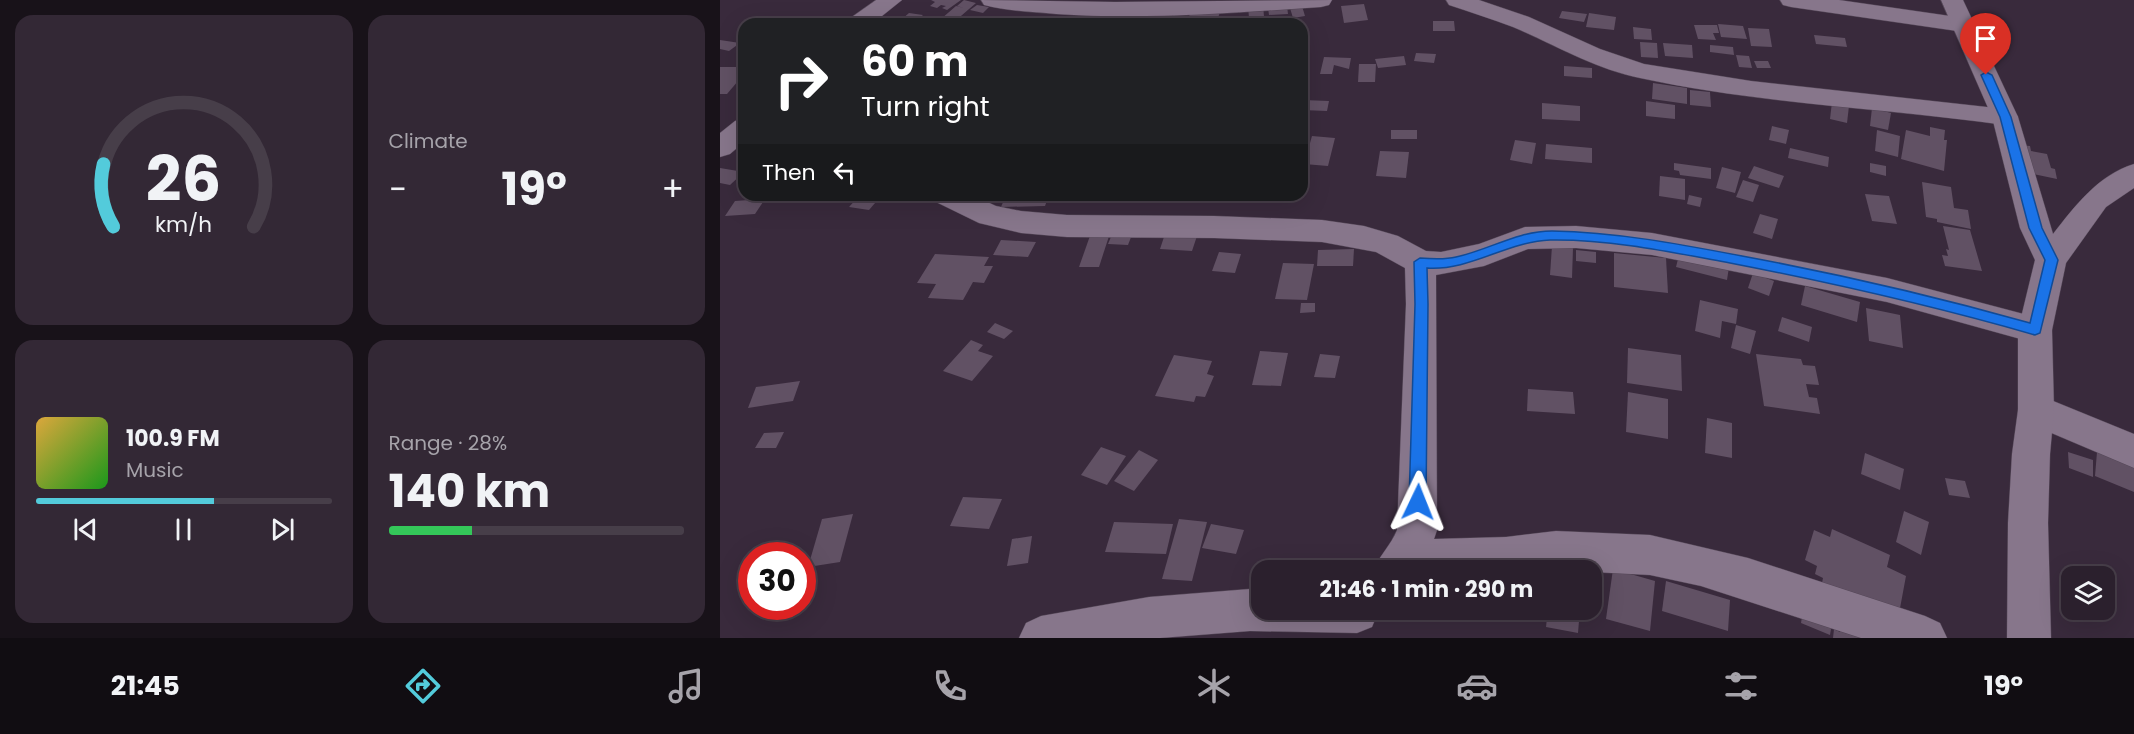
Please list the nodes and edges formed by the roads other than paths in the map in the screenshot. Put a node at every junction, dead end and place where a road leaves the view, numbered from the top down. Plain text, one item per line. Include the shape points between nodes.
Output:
1 (891, 0) edge
2 (992, 0) edge
3 (1321, 0) edge
4 (1457, 0) edge
5 (1791, 0) edge
6 (1952, 0) edge
7 (1048, 2) edge
8 (866, 18) edge
9 (1964, 25) junction
10 (2005, 117) junction
11 (2134, 174) edge
12 (958, 201) edge
13 (2051, 260) junction
14 (1420, 262) junction
15 (2035, 330) junction
16 (2036, 410) junction
17 (2134, 452) edge
18 (1402, 560) edge
19 (1439, 560) edge
20 (1251, 610) edge
21 (1041, 638) edge
22 (1925, 638) edge
23 (2029, 638) edge

1 - 8 street
2 - 7 street
3 - 7 street via 1161,9
4 - 10 street via 1640,72 1751,89
5 - 9 street
6 - 9 street
9 - 10 street
10 - 13 street via 2036,228
11 - 13 street via 2096,200
12 - 14 street via 990,216 1056,225 1322,231 1387,244
13 - 15 street
14 - 15 street via 1459,261 1525,238 1607,239 1812,274 1930,300
14 - 18 street via 1417,530
15 - 16 street
16 - 17 street
16 - 23 street via 2028,523
19 - 22 street via 1556,551 1650,555 1748,579
20 - 21 street via 1185,614

